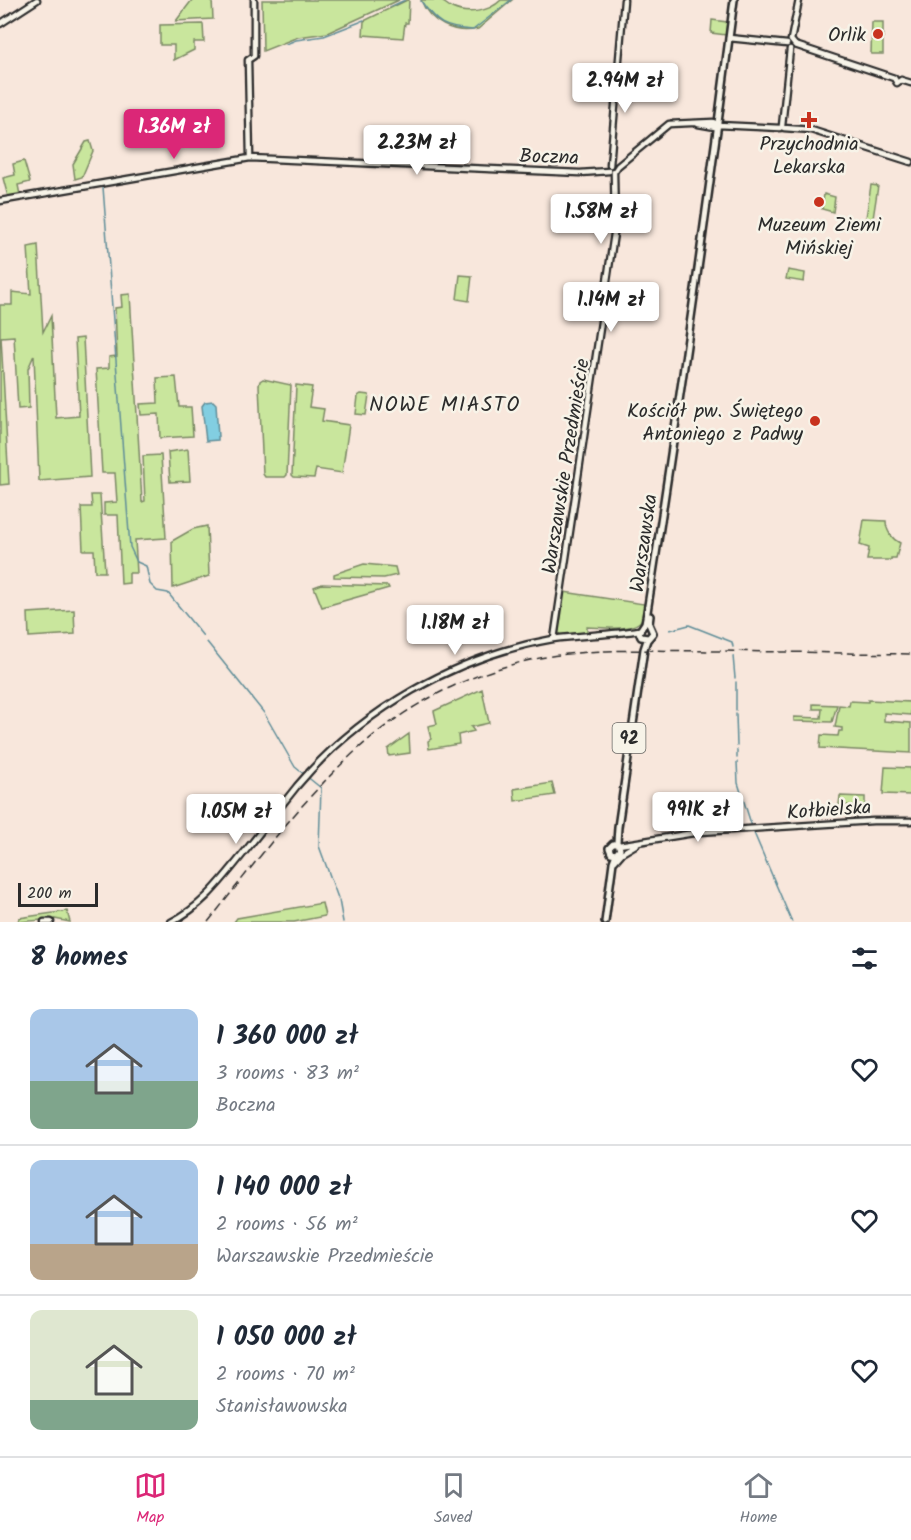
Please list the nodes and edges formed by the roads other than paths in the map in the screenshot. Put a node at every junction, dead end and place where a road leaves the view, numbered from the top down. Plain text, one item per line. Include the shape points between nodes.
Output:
1 (37, 0) edge
2 (254, 0) edge
3 (624, 0) edge
4 (734, 0) edge
5 (799, 0) edge
6 (0, 24) edge
7 (729, 38) junction
8 (791, 44) junction
9 (911, 83) edge
10 (718, 124) junction
11 (782, 127) junction
12 (250, 158) junction
13 (911, 162) edge
14 (612, 168) junction
15 (0, 201) edge
16 (643, 632) junction
17 (554, 639) junction
18 (911, 821) edge
19 (640, 843) junction
20 (616, 848) junction
21 (610, 881) junction
22 (44, 922) edge
23 (51, 922) edge
24 (171, 922) edge
25 (603, 922) edge

1 - 6 street
2 - 12 street
3 - 14 street, Warszawskie Przedmieście
4 - 7 main road, Warszawska / 92
5 - 8 street
7 - 8 street
7 - 10 main road, Warszawska / 92
8 - 9 street via 894,78 898,75
8 - 11 street
10 - 11 street
10 - 14 street, Boczna via 683,124 670,129
10 - 16 main road, Warszawska / 92 via 650,613
11 - 13 street via 811,129
12 - 14 street, Boczna via 580,173
12 - 15 street, Boczna
14 - 17 street, Warszawskie Przedmieście via 616,222
16 - 17 street
16 - 20 main road, Warszawska / 92
17 - 24 street via 488,656 443,674 377,714 307,776 213,891
18 - 19 street, Kołbielska via 689,833
19 - 20 street, Kołbielska
19 - 21 street via 618,858
20 - 21 main road, Warszawska / 92
20 - 25 main road, Warszawska / 92
21 - 25 main road, Warszawska / 92
22 - 23 street

